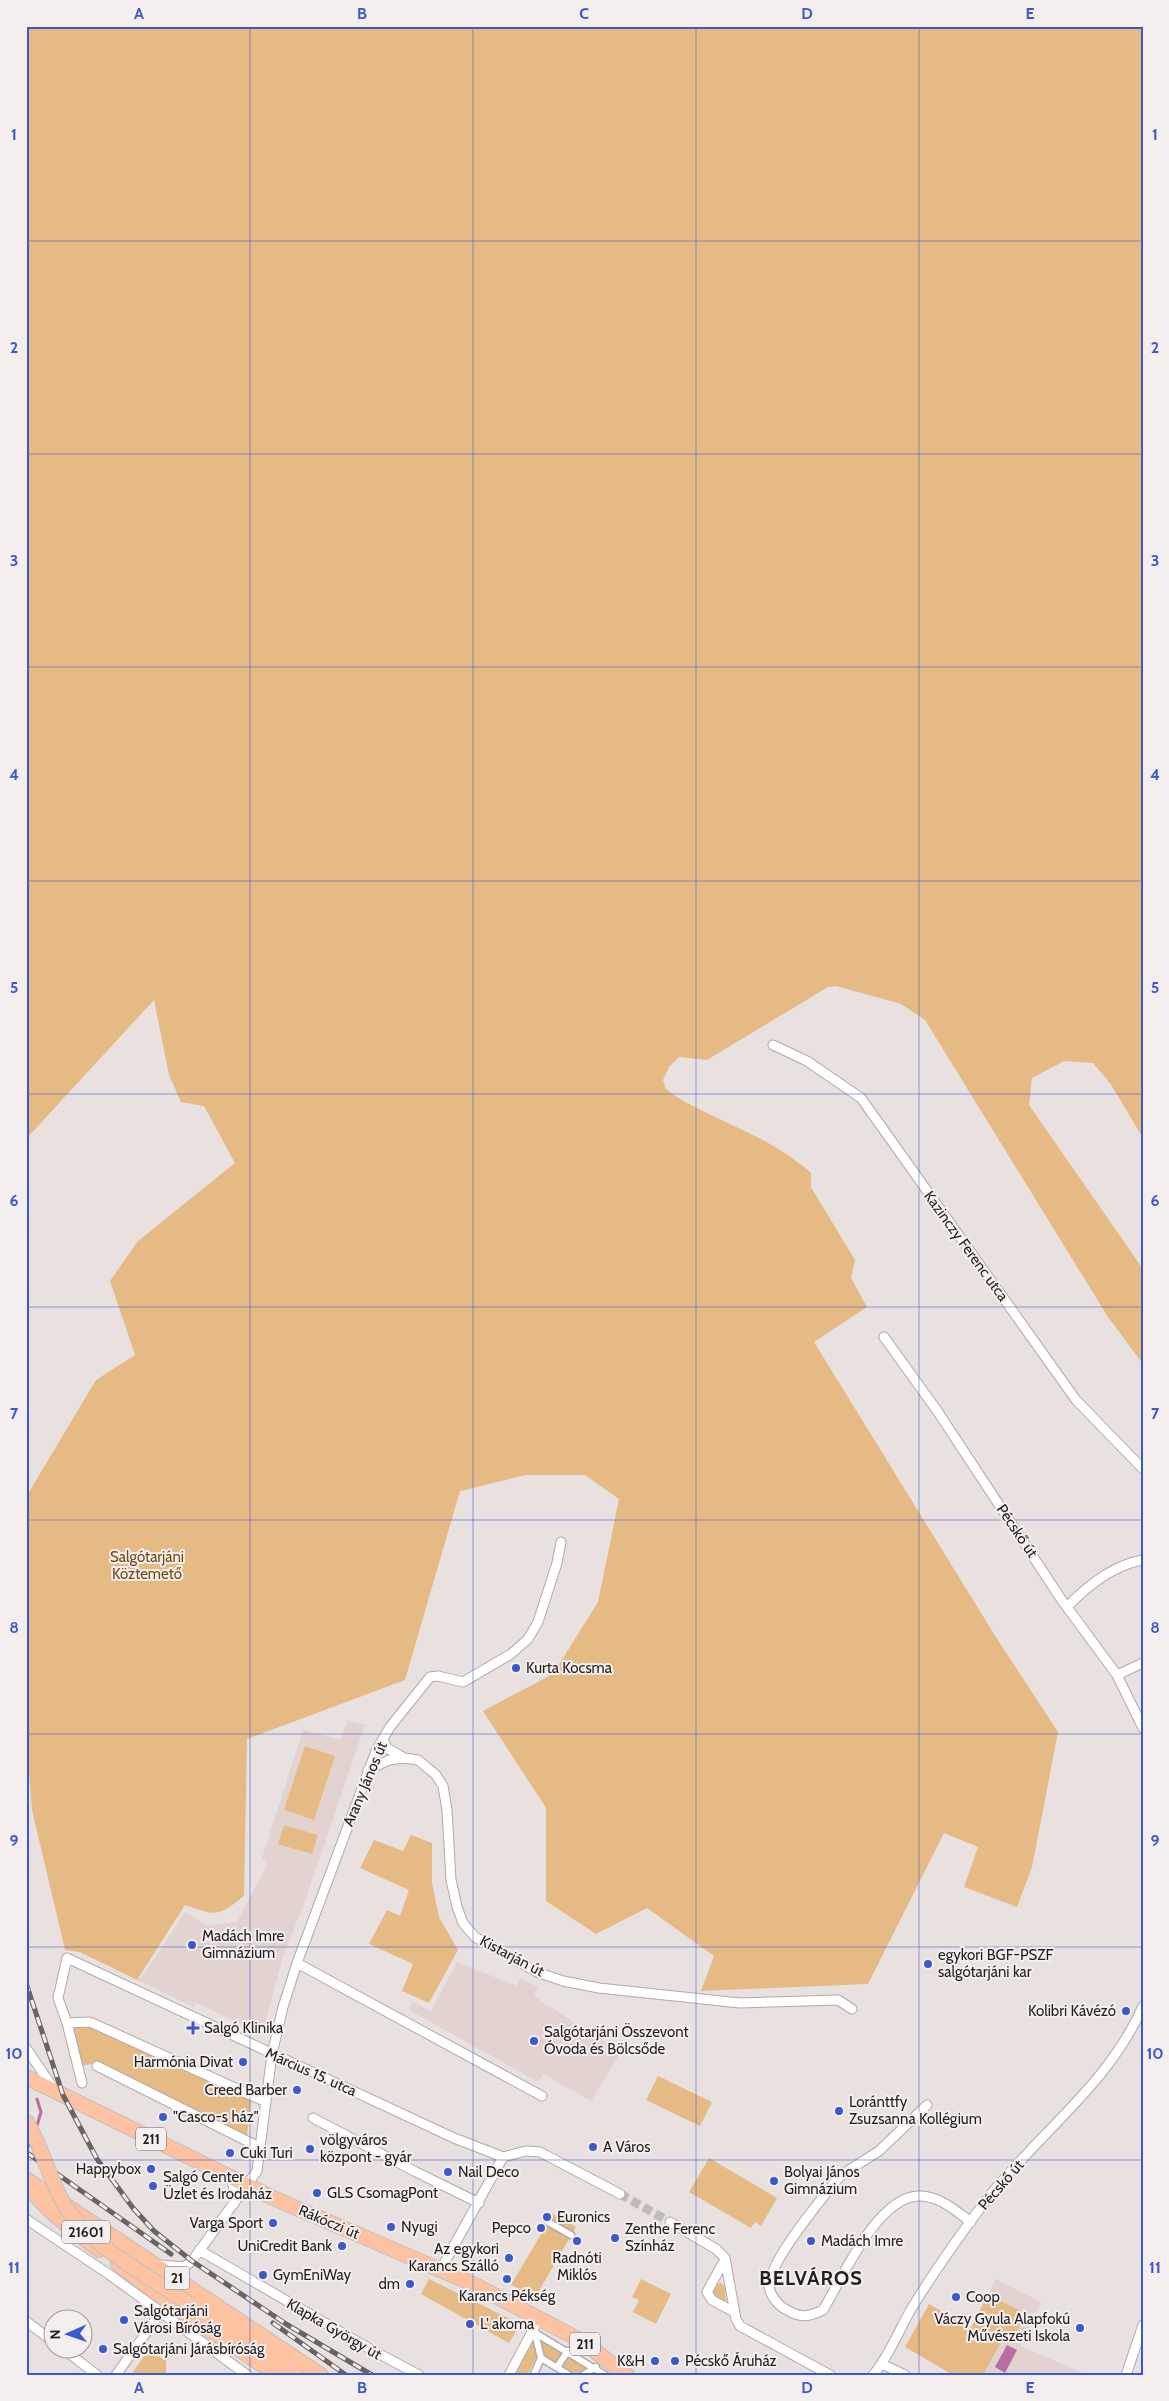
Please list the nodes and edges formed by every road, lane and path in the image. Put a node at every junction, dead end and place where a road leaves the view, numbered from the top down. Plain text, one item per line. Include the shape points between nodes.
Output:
1 (773, 1045) dead end
2 (884, 1337) dead end
3 (1143, 1469) edge
4 (561, 1542) dead end
5 (1143, 1560) edge
6 (1067, 1607) junction
7 (1143, 1664) edge
8 (1116, 1675) junction
9 (1143, 1728) edge
10 (383, 1739) junction
11 (404, 1758) junction
12 (368, 1770) junction
13 (297, 1963) junction
14 (1143, 2006) edge
15 (852, 2009) dead end
16 (67, 2024) junction
17 (26, 2048) edge
18 (272, 2054) junction
19 (97, 2066) dead end
20 (26, 2077) edge
21 (82, 2083) dead end
22 (55, 2091) junction
23 (542, 2096) dead end
24 (266, 2102) junction
25 (926, 2105) dead end
26 (313, 2118) dead end
27 (26, 2120) edge
28 (261, 2148) junction
29 (502, 2157) junction
30 (229, 2176) junction
31 (26, 2181) edge
32 (248, 2185) junction
33 (620, 2194) tunnel mouth
34 (479, 2203) junction
35 (234, 2204) junction
36 (26, 2219) edge
37 (548, 2222) dead end
38 (670, 2222) tunnel mouth
39 (971, 2222) junction
40 (571, 2235) dead end
41 (199, 2250) junction
42 (726, 2259) junction
43 (154, 2262) junction
44 (441, 2269) junction
45 (160, 2296) junction
46 (175, 2307) junction
47 (161, 2312) junction
48 (734, 2312) junction
49 (540, 2317) junction
50 (26, 2321) edge
51 (1143, 2325) edge
52 (534, 2332) junction
53 (42, 2333) edge
54 (568, 2351) junction
55 (75, 2358) edge
56 (541, 2358) junction
57 (882, 2364) junction
58 (557, 2367) junction
59 (596, 2367) junction
60 (618, 2372) edge
61 (533, 2374) edge
62 (97, 2375) edge
63 (116, 2375) edge
64 (246, 2375) edge
65 (277, 2375) edge
66 (296, 2375) edge
67 (321, 2375) edge
68 (419, 2375) edge
69 (509, 2375) edge
70 (569, 2375) edge
71 (583, 2375) edge
72 (605, 2375) edge
73 (830, 2375) edge
74 (873, 2375) edge
75 (905, 2375) edge
76 (1126, 2375) edge

1 - 3 street, Kazinczy Ferenc utca via 807,1062 862,1098 1076,1400
2 - 6 street, Pécskő út via 938,1412
4 - 10 street, Arany János út via 538,1622 528,1639 511,1654 463,1682 430,1677
5 - 6 street via 1124,1565 1097,1581
6 - 8 street, Pécskő út
7 - 8 street
8 - 9 street, Pécskő út
10 - 11 street, Kistarján út via 387,1748
10 - 12 street, Arany János út
11 - 12 street via 389,1760
11 - 15 street, Kistarján út via 418,1760 436,1775 443,1786 451,1880 463,1923 475,1937 537,1972 599,1988 740,2003 838,2000
12 - 13 street, Arany János út
13 - 18 street, Arany János út
13 - 23 street
14 - 39 street, Pécskő út via 1126,2039 1099,2077 1000,2185
16 - 18 street, Március 15. utca via 58,1998 67,1958
16 - 21 street
16 - 24 street via 90,2022
17 - 22 street
18 - 24 street, Arany János út
18 - 29 street, Március 15. utca
19 - 28 street
20 - 22 main road, Rákóczi út / 211
22 - 30 main road, Rákóczi út / 211
24 - 28 street, Arany János út
25 - 39 street via 879,2151 836,2181 803,2222 777,2264 769,2285 772,2296 781,2307 797,2316 811,2316 823,2310 864,2239 886,2213 904,2200 920,2196 942,2202
26 - 34 street
27 - 66 main road, 21601, bridge via 42,2149 61,2200 78,2224 110,2250
28 - 32 street, Arany János út via 257,2171
29 - 33 street via 540,2152
29 - 34 street
30 - 32 main road, Rákóczi út / 211
30 - 35 street via 234,2187
31 - 43 main road, 21
31 - 45 main road, 21 via 39,2201 66,2225
32 - 35 street, Arany János út
32 - 44 main road, Rákóczi út / 211
34 - 44 street
35 - 41 street, Arany János út
36 - 47 street
37 - 40 street
38 - 42 street via 716,2249
39 - 57 street, Pécskő út via 914,2305
41 - 43 street, Arany János út via 184,2267 166,2267
41 - 68 street, Klapka György út
42 - 48 street
42 - 48 street via 707,2292 712,2300
43 - 67 main road, 21
44 - 49 main road, Rákóczi út / 211
45 - 46 main road, 21
45 - 47 street
46 - 47 street
46 - 65 main road, 21
47 - 63 street
47 - 64 street
48 - 73 street via 740,2326
49 - 52 street
49 - 60 main road, Rákóczi út / 211 via 598,2352
50 - 53 street
51 - 76 street
52 - 54 street
52 - 56 street
52 - 69 street
54 - 58 street
54 - 59 street
55 - 62 street
56 - 58 street
56 - 61 street
57 - 74 street, Pécskő út
57 - 75 street
58 - 70 street
59 - 71 street
59 - 72 street

